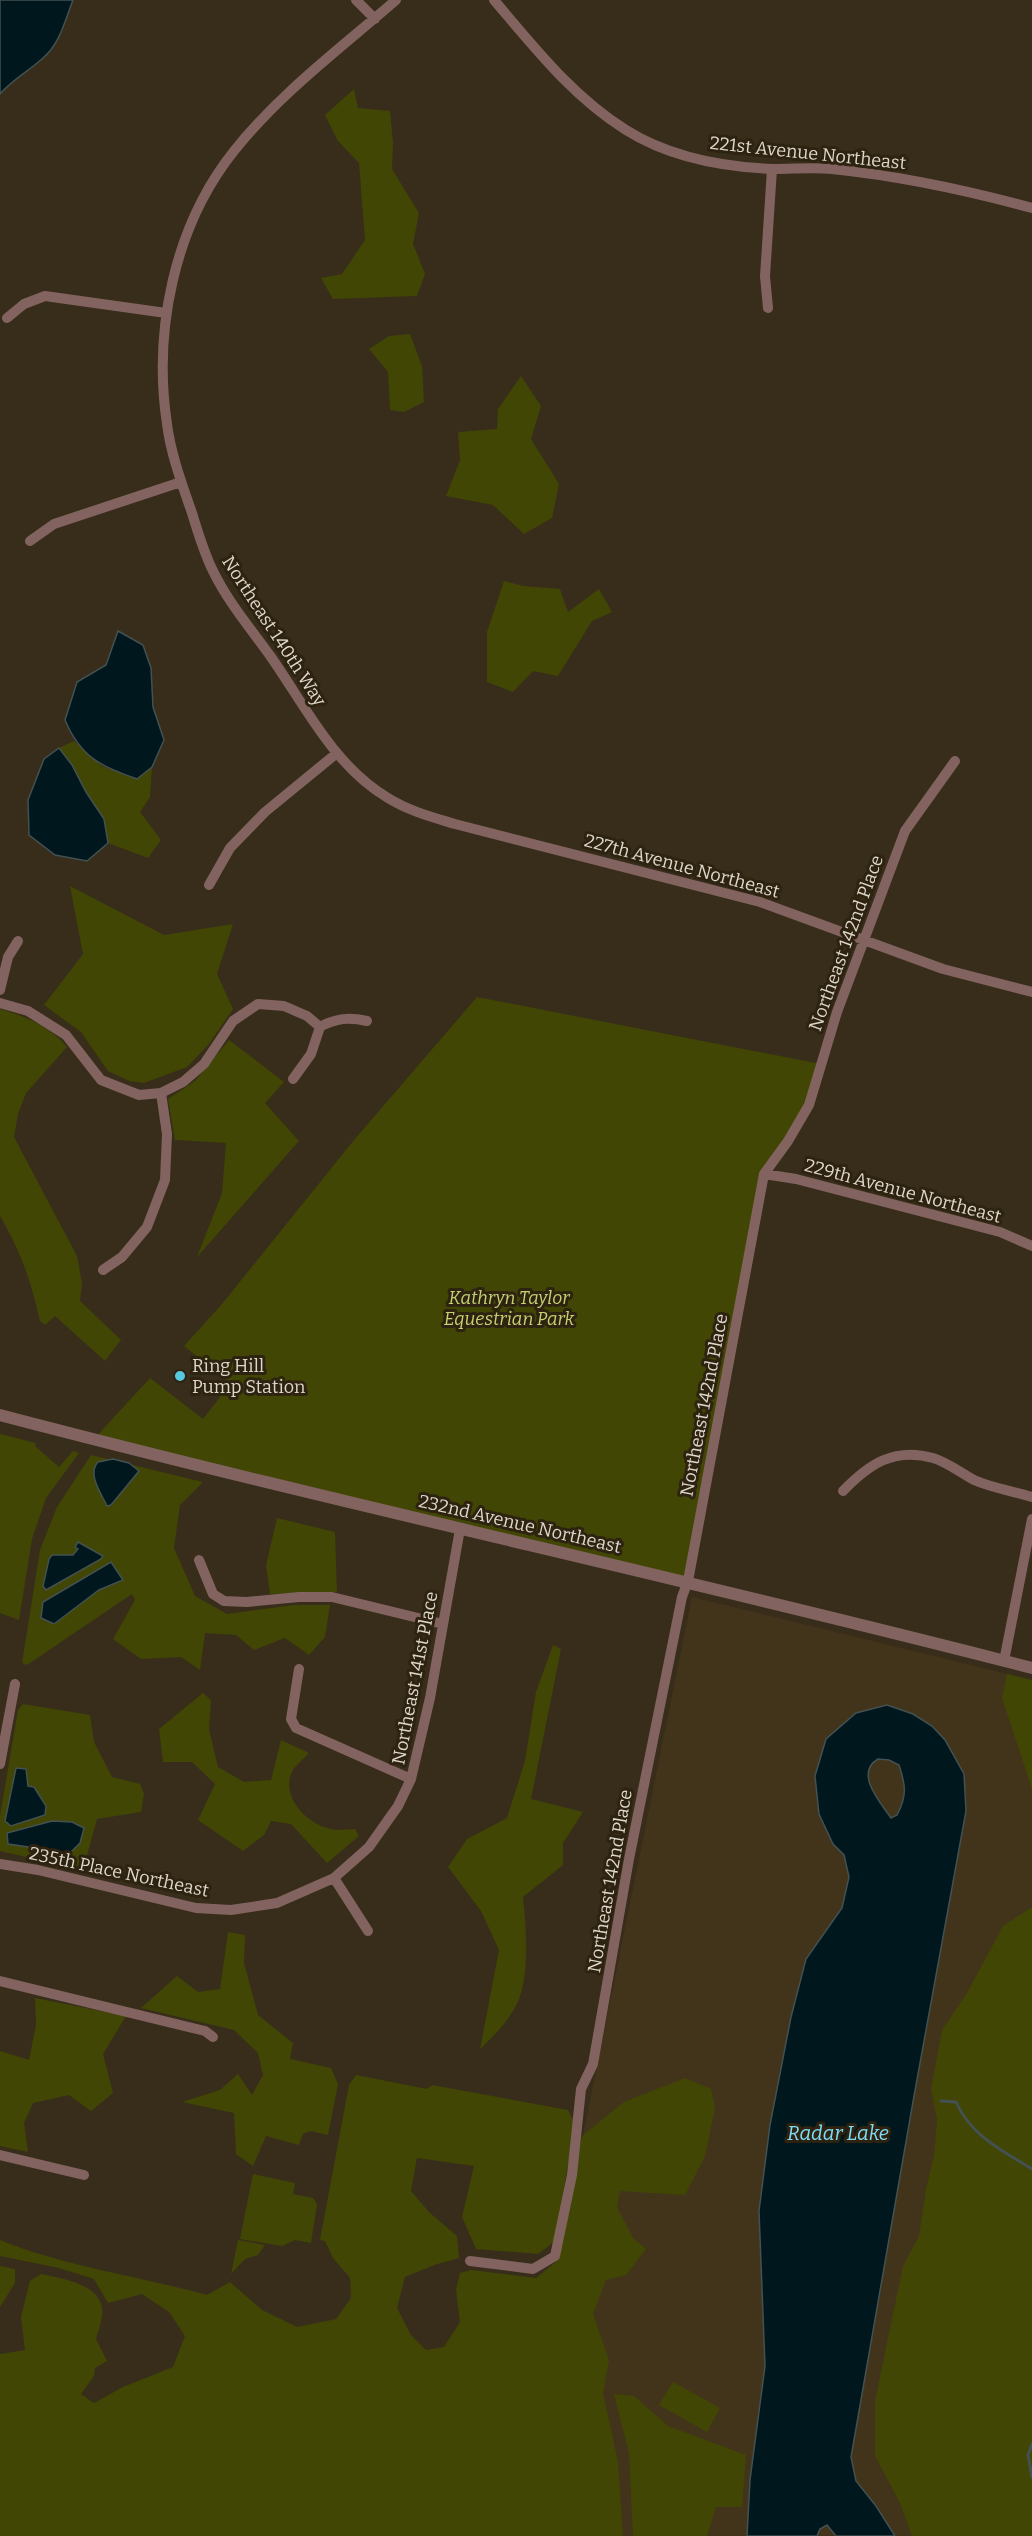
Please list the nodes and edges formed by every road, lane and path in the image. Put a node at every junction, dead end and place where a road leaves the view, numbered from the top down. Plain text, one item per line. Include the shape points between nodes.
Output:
1 (356, 0) edge
2 (396, 0) edge
3 (494, 0) edge
4 (375, 19) junction
5 (772, 169) junction
6 (1032, 208) edge
7 (768, 308) dead end
8 (166, 313) junction
9 (7, 318) dead end
10 (181, 482) junction
11 (30, 541) dead end
12 (337, 753) junction
13 (955, 761) dead end
14 (209, 885) dead end
15 (18, 941) dead end
16 (862, 941) junction
17 (0, 990) edge
18 (1032, 992) edge
19 (0, 1003) edge
20 (367, 1021) dead end
21 (320, 1028) junction
22 (293, 1079) dead end
23 (161, 1093) junction
24 (764, 1174) junction
25 (1032, 1246) edge
26 (103, 1270) dead end
27 (0, 1415) edge
28 (843, 1491) dead end
29 (1032, 1497) edge
30 (1032, 1519) edge
31 (460, 1529) junction
32 (199, 1560) dead end
33 (688, 1581) junction
34 (443, 1624) junction
35 (1004, 1661) junction
36 (299, 1668) dead end
37 (1032, 1668) edge
38 (15, 1683) dead end
39 (0, 1764) edge
40 (411, 1779) junction
41 (0, 1864) edge
42 (334, 1878) junction
43 (368, 1931) dead end
44 (0, 1981) edge
45 (213, 2037) dead end
46 (0, 2155) edge
47 (84, 2175) dead end
48 (470, 2261) dead end

1 - 4 street
2 - 4 street, Northeast 140th Way
3 - 5 street, 221st Avenue Northeast via 549,65 584,99 626,130 693,158
4 - 8 street, Northeast 140th Way via 272,108 232,152 189,231
5 - 6 street, 221st Avenue Northeast via 830,169 911,180
5 - 7 street via 765,276
8 - 9 street via 45,296 24,304
8 - 10 street, Northeast 140th Way via 164,395
10 - 11 street via 54,524
10 - 12 street, Northeast 140th Way via 214,574
12 - 14 street via 265,812 230,848
12 - 16 street, 227th Avenue Northeast via 364,783 418,813 752,900
13 - 16 street, Northeast 142nd Place via 905,831
15 - 17 street via 8,957
16 - 18 street, 227th Avenue Northeast via 943,969
16 - 24 street, Northeast 142nd Place via 809,1105
19 - 23 street via 27,1011 66,1035 101,1080 139,1095
20 - 21 street via 333,1020
21 - 22 street via 311,1054
21 - 23 street via 307,1016 284,1006 258,1004 233,1021 204,1064 183,1082
23 - 26 street via 167,1134 165,1180 147,1227 122,1257
24 - 25 street, 229th Avenue Northeast via 1000,1232
24 - 33 street, Northeast 142nd Place
27 - 31 street, 232nd Avenue Northeast
28 - 29 street via 863,1470 883,1460 911,1454 935,1458 976,1480
30 - 35 street
31 - 33 street, 232nd Avenue Northeast
31 - 34 street, Northeast 141st Place
32 - 34 street via 213,1594 224,1601 332,1597
33 - 35 street, 232nd Avenue Northeast
33 - 48 street, Northeast 142nd Place via 629,1859 593,2064 581,2089 572,2175 555,2256 533,2269
34 - 40 street, Northeast 141st Place
35 - 37 street, 232nd Avenue Northeast
36 - 40 street via 291,1719 296,1728
38 - 39 street
40 - 42 street, Northeast 141st Place via 398,1806 369,1847
41 - 42 street, 235th Place Northeast via 196,1908 231,1910 277,1903
42 - 43 street
44 - 45 street via 205,2031
46 - 47 street

